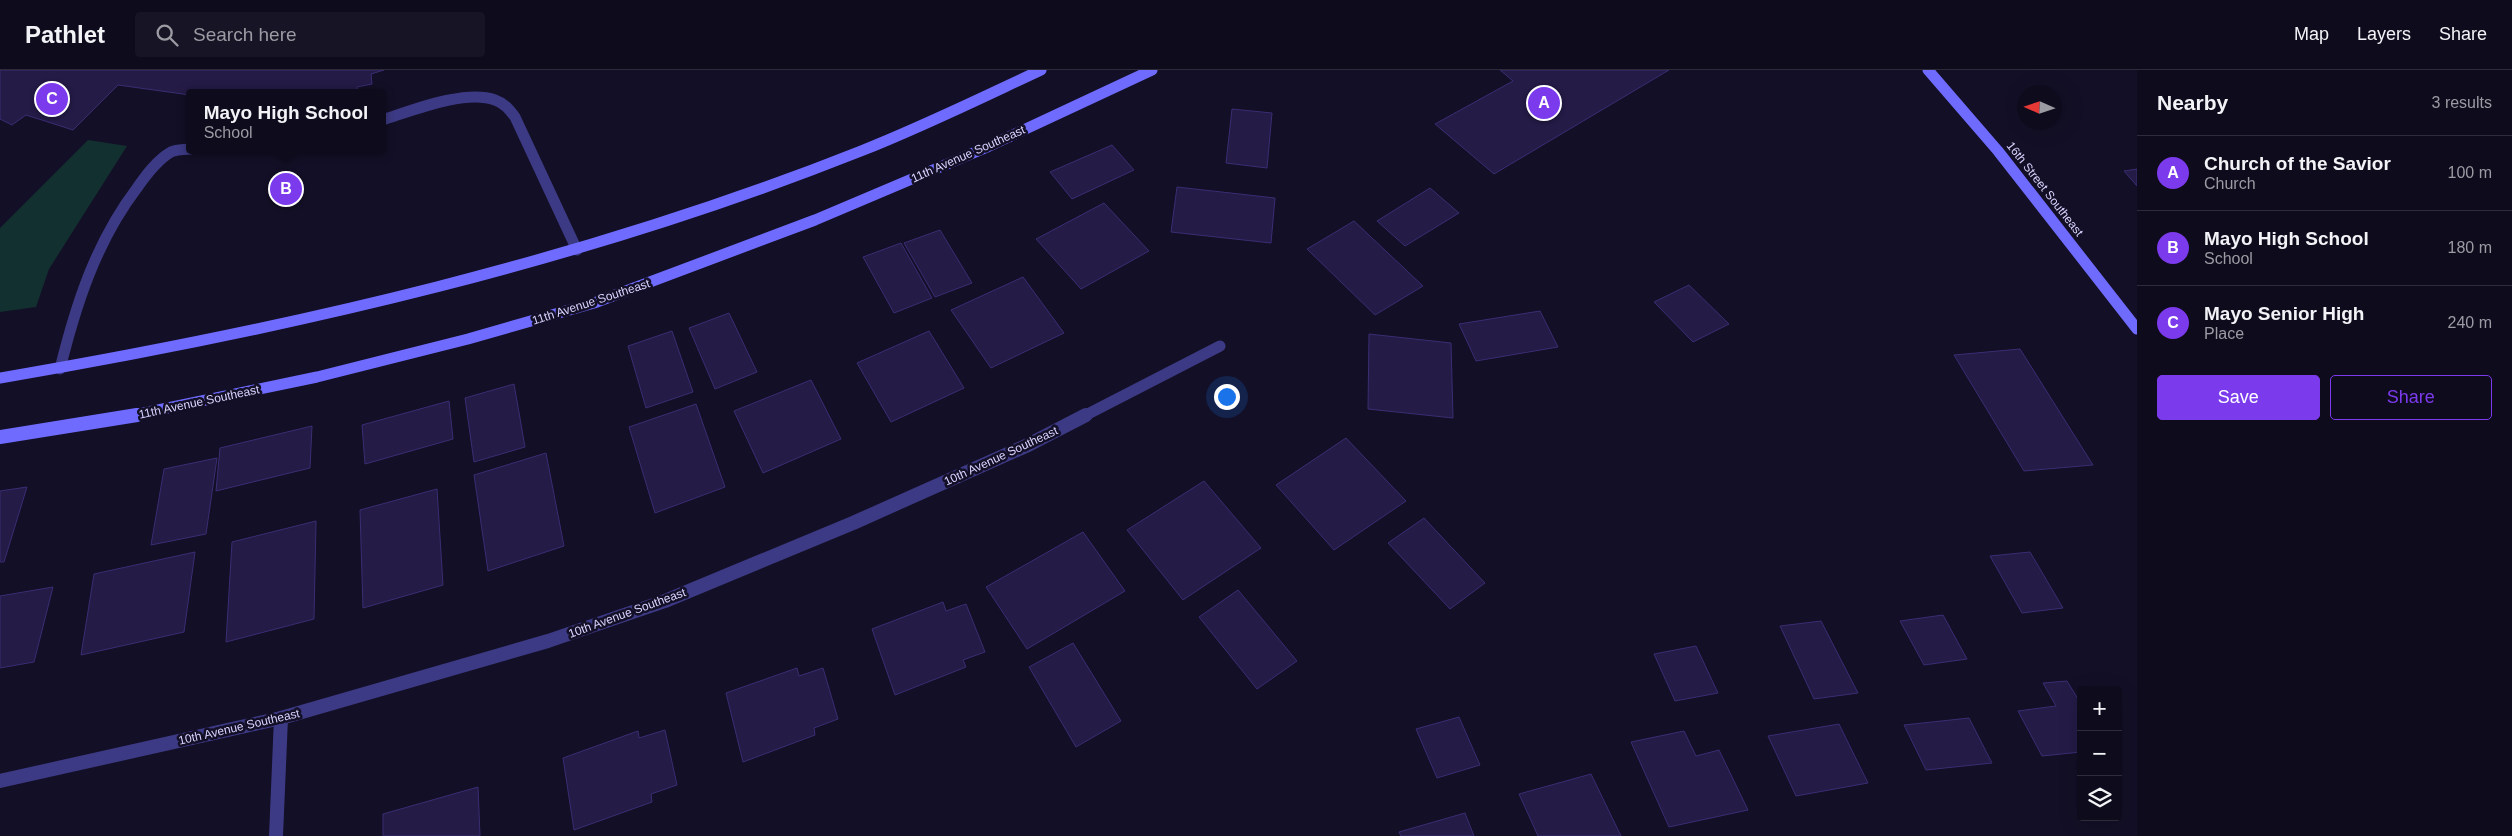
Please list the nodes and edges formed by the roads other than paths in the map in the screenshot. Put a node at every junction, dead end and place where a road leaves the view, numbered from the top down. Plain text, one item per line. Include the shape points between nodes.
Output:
1 (1042, 70) edge
2 (1152, 70) edge
3 (1928, 70) edge
4 (386, 119) edge
5 (186, 149) edge
6 (577, 250) junction
7 (2137, 329) edge
8 (1220, 346) dead end
9 (60, 369) junction
10 (0, 378) edge
11 (0, 437) edge
12 (281, 718) junction
13 (0, 781) edge
14 (276, 836) edge

1 - 6 main road via 839,160 721,204
2 - 11 main road, 11th Avenue Southeast via 985,148 816,220 594,303 317,378 155,412
3 - 7 main road, 16th Street Southeast via 1998,151
4 - 6 street via 470,98 490,98 504,104 515,117
5 - 9 street via 172,151 155,165 106,239 84,285
6 - 9 main road via 348,310
8 - 12 street, 10th Avenue Southeast via 1028,445 853,523 665,601 548,641
9 - 10 main road
12 - 13 street, 10th Avenue Southeast
12 - 14 street

